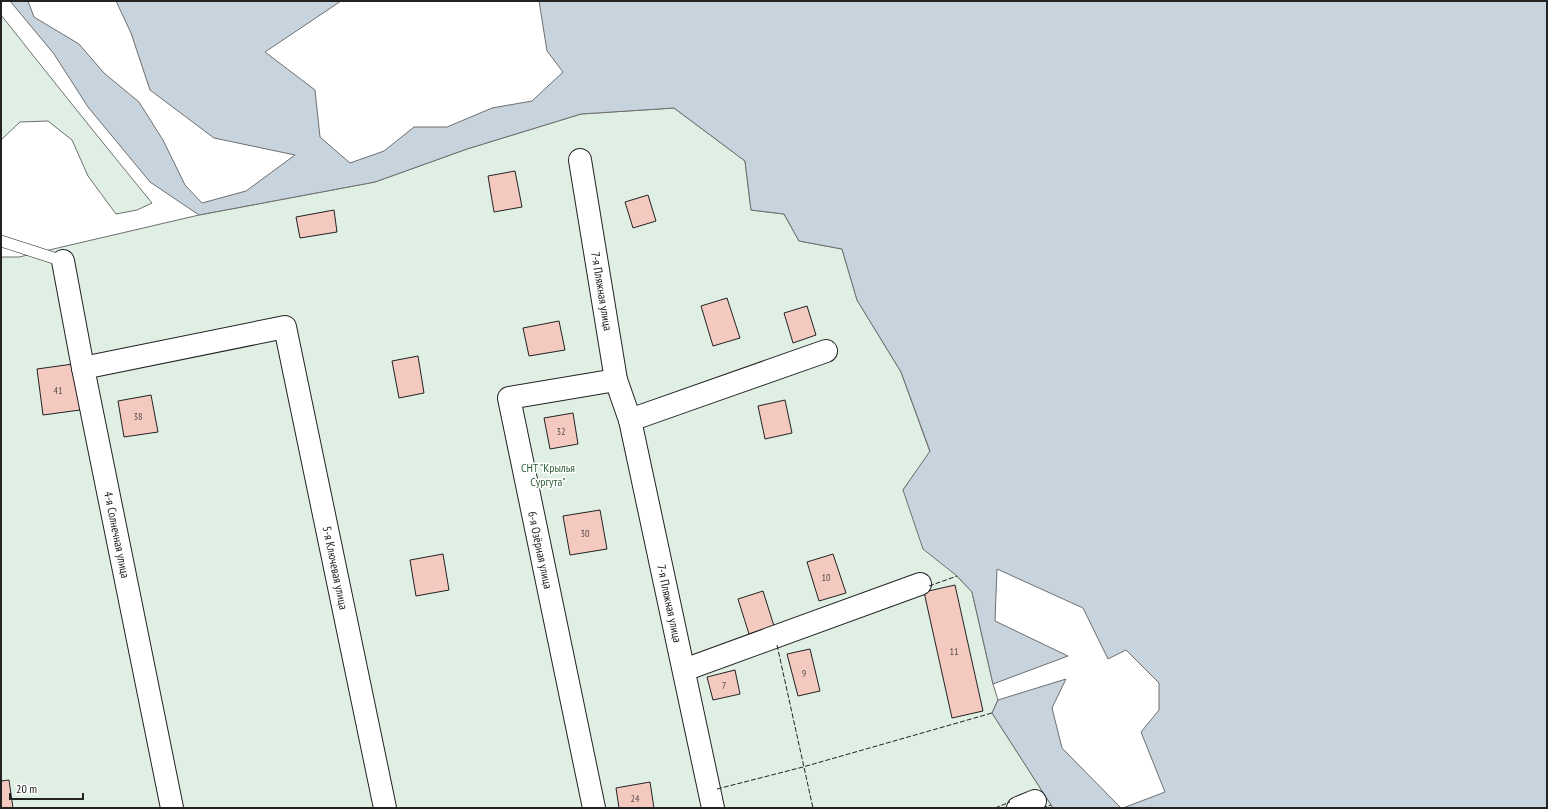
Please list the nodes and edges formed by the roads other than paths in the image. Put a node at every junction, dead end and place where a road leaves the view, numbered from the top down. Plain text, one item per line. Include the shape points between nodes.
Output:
1 (580, 160) dead end
2 (1, 241) edge
3 (63, 261) joint
4 (826, 350) dead end
5 (83, 368) junction
6 (616, 380) junction
7 (630, 420) junction
8 (920, 584) dead end
9 (684, 670) junction
10 (172, 808) edge
11 (385, 808) edge
12 (594, 808) edge
13 (713, 808) edge

1 - 6 street, 7-я Пляжная улица
2 - 3 lane
3 - 5 street, 4-я Солнечная улица
4 - 7 street
5 - 10 street, 4-я Солнечная улица
5 - 11 street, 5-я Ключевая улица via 285,327
6 - 7 street, 7-я Пляжная улица
6 - 12 street, 6-я Озёрная улица via 509,398
7 - 9 street, 7-я Пляжная улица
8 - 9 street
9 - 13 street, 7-я Пляжная улица

